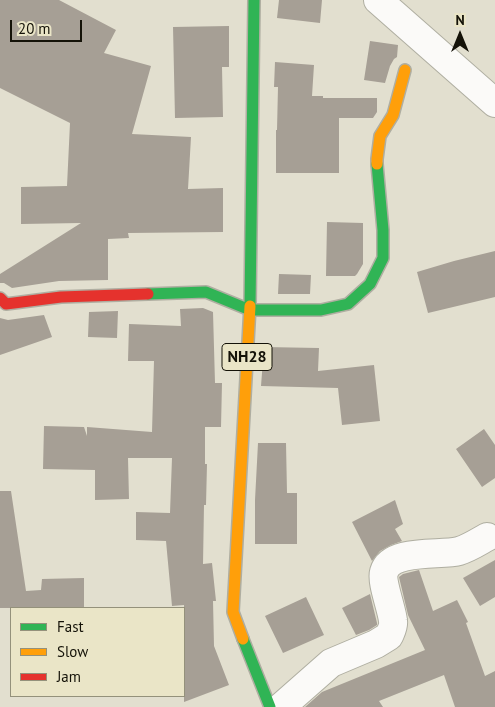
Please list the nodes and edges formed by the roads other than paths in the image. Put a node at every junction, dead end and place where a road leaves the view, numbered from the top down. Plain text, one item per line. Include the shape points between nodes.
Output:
1 (254, 0) edge
2 (378, 0) edge
3 (405, 70) dead end
4 (495, 102) edge
5 (0, 298) edge
6 (250, 310) junction
7 (487, 537) dead end
8 (270, 707) edge
9 (281, 707) edge

1 - 6 main road, NH28
2 - 4 street
3 - 6 main road via 393,115 380,136 377,158 383,258 370,284 348,304 321,310
5 - 6 main road via 6,304 61,296 206,292
6 - 8 main road, NH28 via 233,612
7 - 9 street via 459,551 404,556 389,564 384,572 384,583 394,624 390,636 331,662

